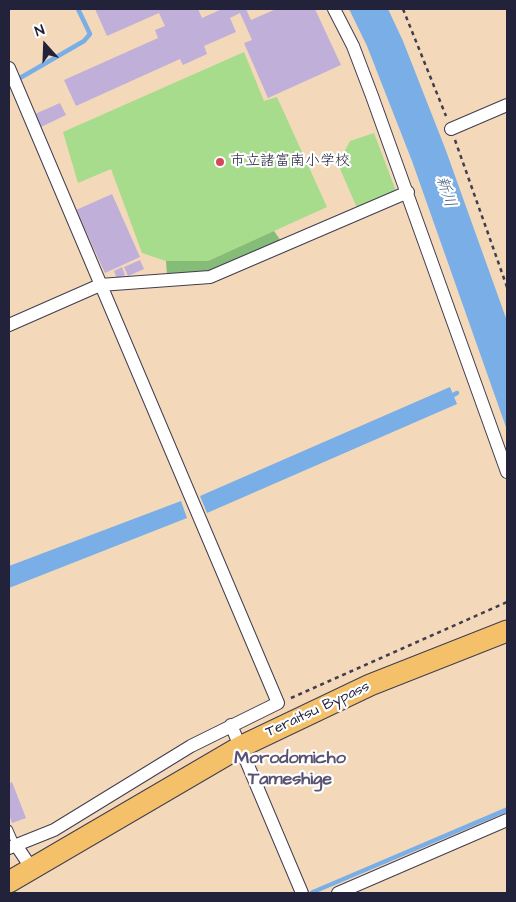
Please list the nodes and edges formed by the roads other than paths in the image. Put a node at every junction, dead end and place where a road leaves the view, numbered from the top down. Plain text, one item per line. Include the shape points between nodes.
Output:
1 (334, 9) edge
2 (9, 68) edge
3 (507, 104) edge
4 (451, 129) road end
5 (408, 192) junction
6 (100, 284) junction
7 (9, 325) edge
8 (507, 472) edge
9 (507, 631) edge
10 (230, 726) junction
11 (240, 747) junction
12 (507, 820) edge
13 (9, 828) edge
14 (12, 846) edge
15 (32, 869) junction
16 (9, 882) edge
17 (302, 893) edge
18 (338, 893) edge

1 - 5 street via 356,54
2 - 6 street
3 - 4 street
5 - 6 street via 300,235 210,277
5 - 8 street
6 - 7 street
6 - 10 street via 278,703
9 - 11 highway, Teraitsu Bypass via 370,685
10 - 11 street
10 - 14 street via 54,830
11 - 15 highway, Teraitsu Bypass
11 - 17 street
12 - 18 street
13 - 14 lane
14 - 15 street
15 - 16 highway, Teraitsu Bypass

